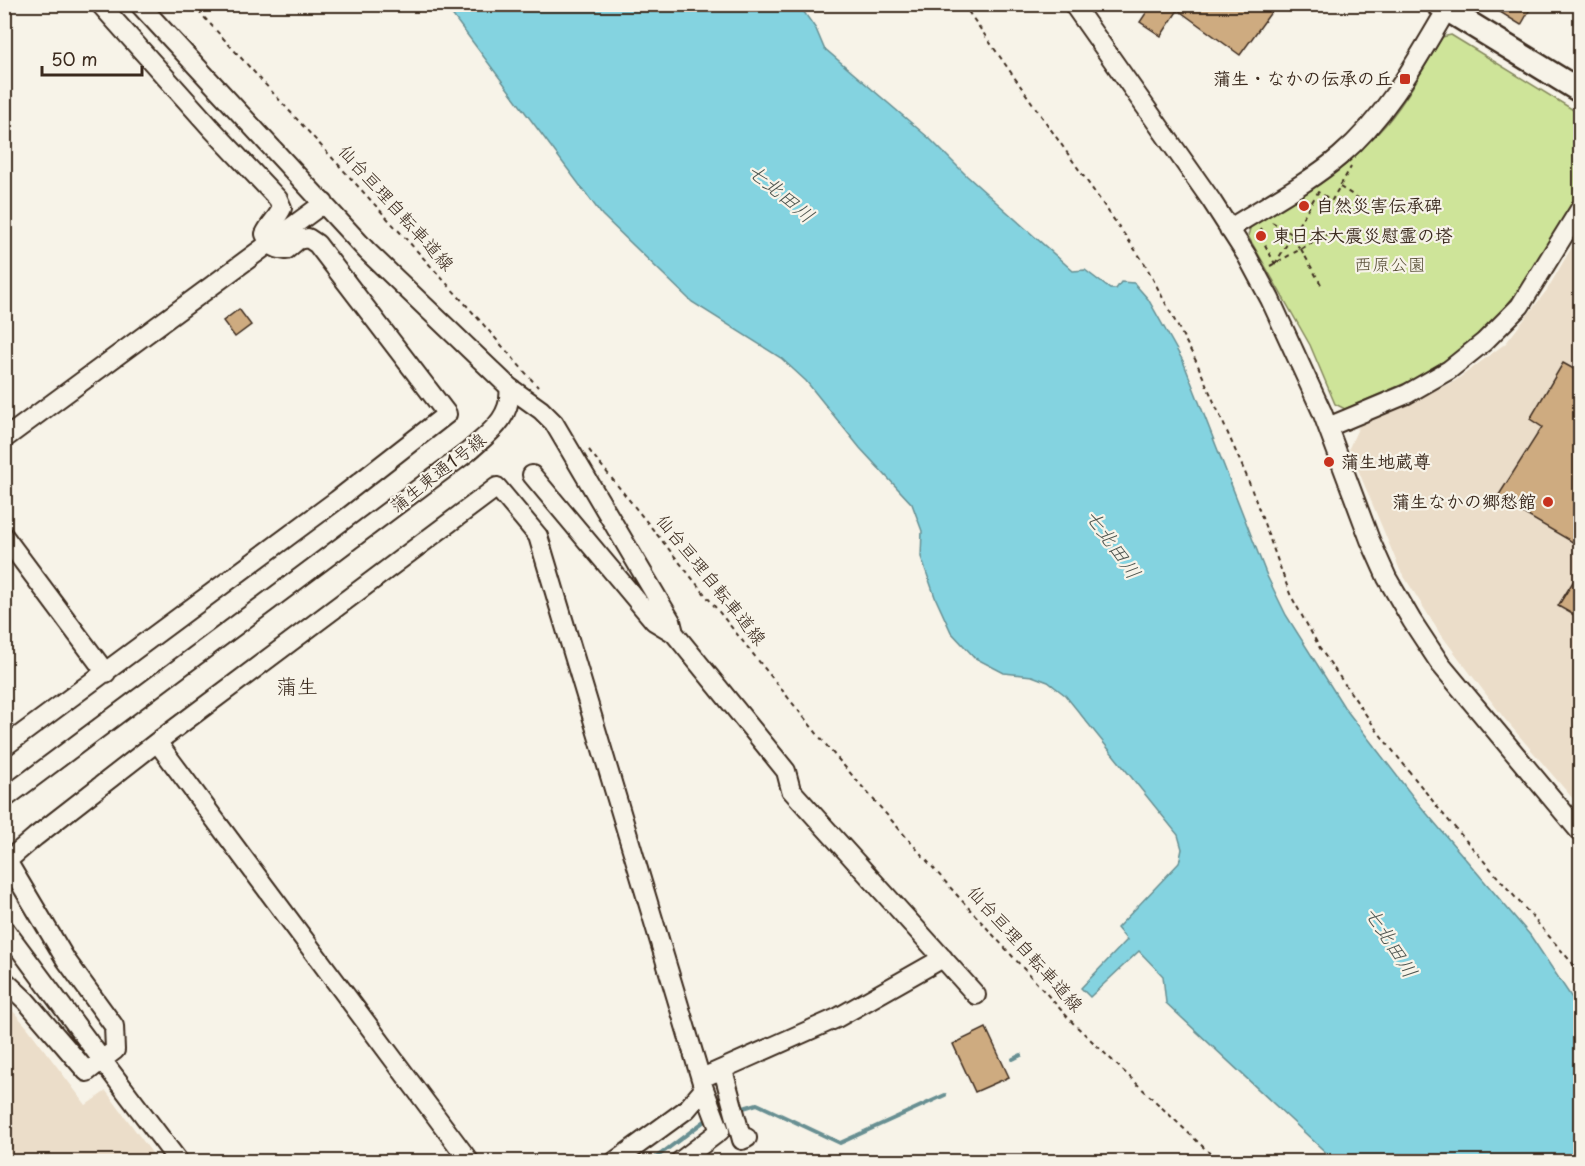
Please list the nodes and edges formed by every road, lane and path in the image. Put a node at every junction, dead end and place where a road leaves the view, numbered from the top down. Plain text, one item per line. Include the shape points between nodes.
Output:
1 (100, 4) edge
2 (139, 4) edge
3 (192, 4) edge
4 (963, 4) edge
5 (1073, 4) edge
6 (1445, 6) edge
7 (1581, 91) edge
8 (1354, 163) dead end
9 (1340, 187) junction
10 (324, 203) junction
11 (1371, 206) dead end
12 (1581, 210) edge
13 (1268, 220) dead end
14 (1259, 225) dead end
15 (1229, 229) junction
16 (1292, 234) junction
17 (1328, 234) dead end
18 (270, 243) junction
19 (1300, 249) junction
20 (1275, 264) junction
21 (1269, 267) dead end
22 (1323, 288) dead end
23 (509, 387) junction
24 (541, 390) dead end
25 (1328, 427) junction
26 (4, 439) edge
27 (585, 444) dead end
28 (532, 475) dead end
29 (4, 536) edge
30 (674, 633) junction
31 (106, 673) junction
32 (157, 742) junction
33 (4, 747) edge
34 (4, 799) edge
35 (1581, 831) edge
36 (4, 928) edge
37 (943, 958) junction
38 (1573, 963) junction
39 (1581, 972) edge
40 (4, 980) edge
41 (1581, 980) edge
42 (976, 995) dead end
43 (102, 1060) junction
44 (710, 1081) junction
45 (743, 1133) dead end
46 (179, 1161) edge
47 (470, 1161) edge
48 (614, 1161) edge
49 (679, 1161) edge
50 (1219, 1161) edge

1 - 18 street via 278,199 282,208 278,218 269,224 266,234
2 - 10 street
3 - 24 path, 仙台亘理自転車道線
4 - 38 path via 1145,264 1196,361 1247,477 1290,594 1321,650 1378,732 1443,814
5 - 15 street
6 - 7 main road
6 - 15 street via 1400,88 1357,139 1340,156
8 - 9 path
9 - 11 path
9 - 16 path via 1332,200 1318,192
10 - 18 street
10 - 23 street via 367,251
12 - 25 street via 1520,306 1484,342 1424,384
13 - 16 path
14 - 20 path
15 - 25 street via 1270,299
16 - 19 path
16 - 20 path
17 - 19 path
18 - 26 street
18 - 31 street via 286,250 298,240 308,238 317,244 447,414
19 - 20 path
19 - 22 path
20 - 21 path
23 - 30 street via 554,423 671,621
23 - 34 street, 蒲生東通1号線 via 510,398 502,419 470,451
25 - 35 street via 1370,540 1412,621 1441,665
27 - 50 path, 仙台亘理自転車道線 via 831,751 949,886 1073,1023
28 - 30 street via 654,621
29 - 31 street
30 - 37 street via 786,771 791,790
31 - 33 street
32 - 43 street via 7,861 66,960 114,1026 115,1050
32 - 44 street via 497,487 538,536
32 - 47 street
36 - 43 street
37 - 42 street
37 - 44 street via 837,1018
38 - 39 path
38 - 41 path
40 - 43 street via 87,1072
43 - 46 street
44 - 45 street via 728,1094
44 - 48 street via 687,1109
44 - 49 street via 720,1131

